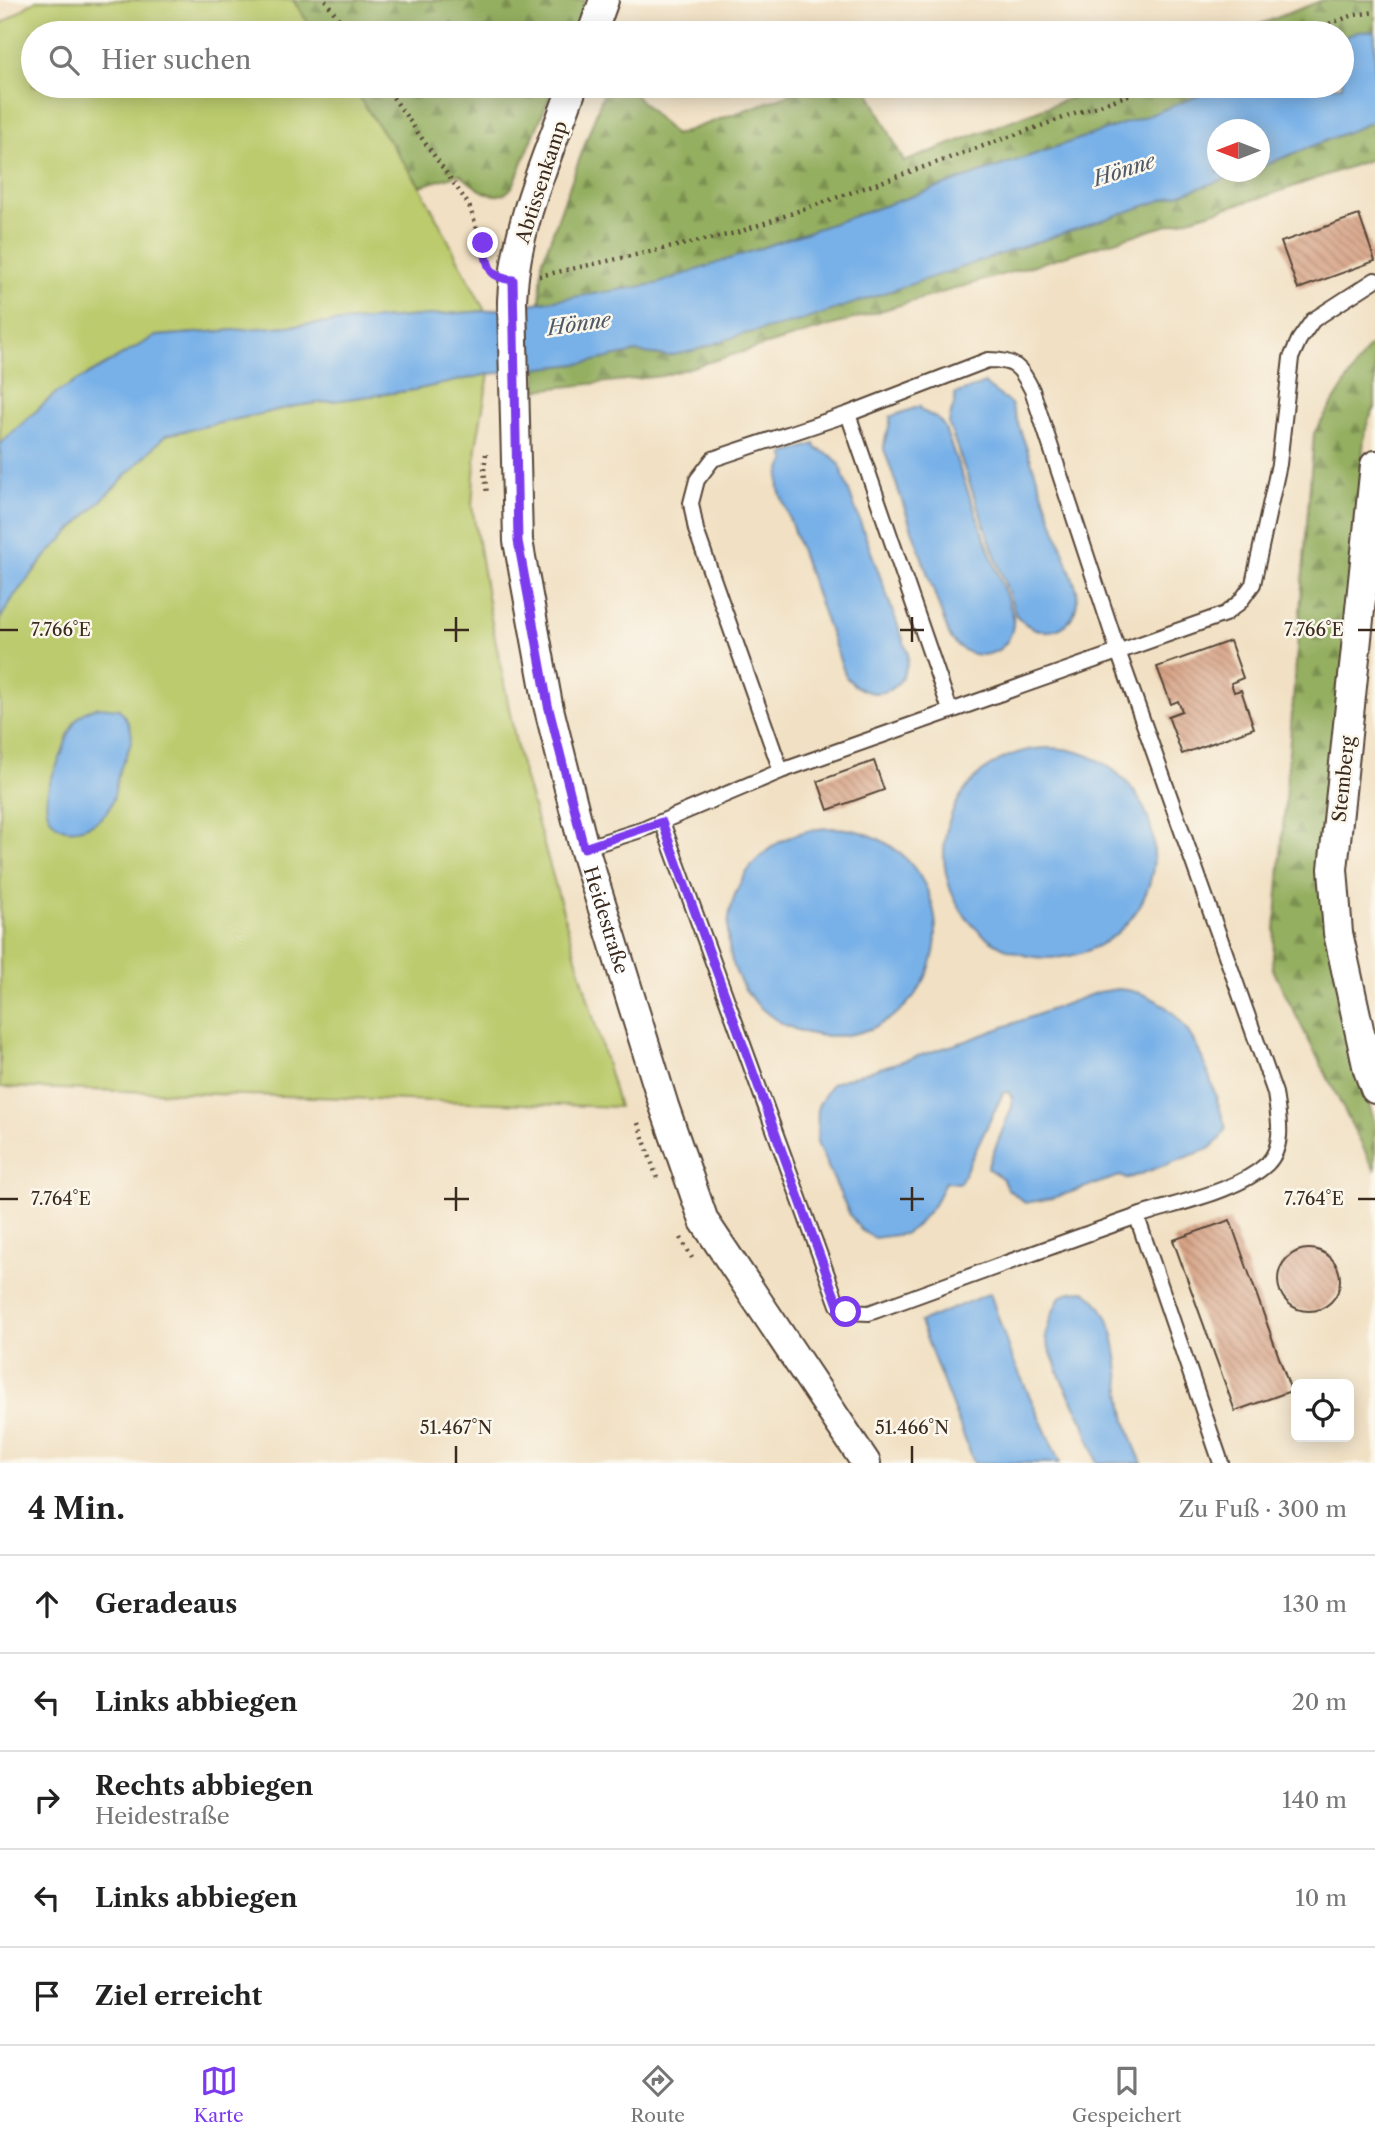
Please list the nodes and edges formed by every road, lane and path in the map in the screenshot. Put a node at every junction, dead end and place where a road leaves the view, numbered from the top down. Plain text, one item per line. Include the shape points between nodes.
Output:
1 (325, 0) edge
2 (604, 0) edge
3 (1375, 12) edge
4 (340, 21) edge
5 (596, 21) edge
6 (1337, 21) edge
7 (393, 98) edge
8 (569, 98) edge
9 (1120, 98) edge
10 (1375, 280) edge
11 (512, 290) junction
12 (848, 414) junction
13 (1375, 465) edge
14 (1118, 651) junction
15 (950, 710) junction
16 (781, 771) junction
17 (662, 822) junction
18 (584, 848) junction
19 (1375, 1089) edge
20 (1137, 1217) junction
21 (866, 1463) edge
22 (1221, 1463) edge

1 - 4 path
2 - 5 street
3 - 6 path
7 - 11 path via 469,205 491,272
8 - 11 street, Abtissenkamp via 523,223
9 - 11 path via 736,233 530,278
10 - 14 lane via 1313,320 1291,358 1279,464 1253,584 1247,593 1225,614
11 - 18 street, Heidestraße via 518,541 548,705
12 - 14 lane via 988,360 1007,360 1023,373
12 - 15 lane
12 - 16 lane via 713,459 697,480 691,503 696,530
13 - 19 street, Stemberg via 1334,869 1338,933
14 - 15 lane
14 - 20 lane via 1275,1093 1280,1129 1269,1162 1242,1182
15 - 16 lane
16 - 17 lane
17 - 18 lane
17 - 20 lane via 838,1305 846,1312 869,1312
18 - 21 street, Heidestraße via 704,1221
20 - 22 lane

